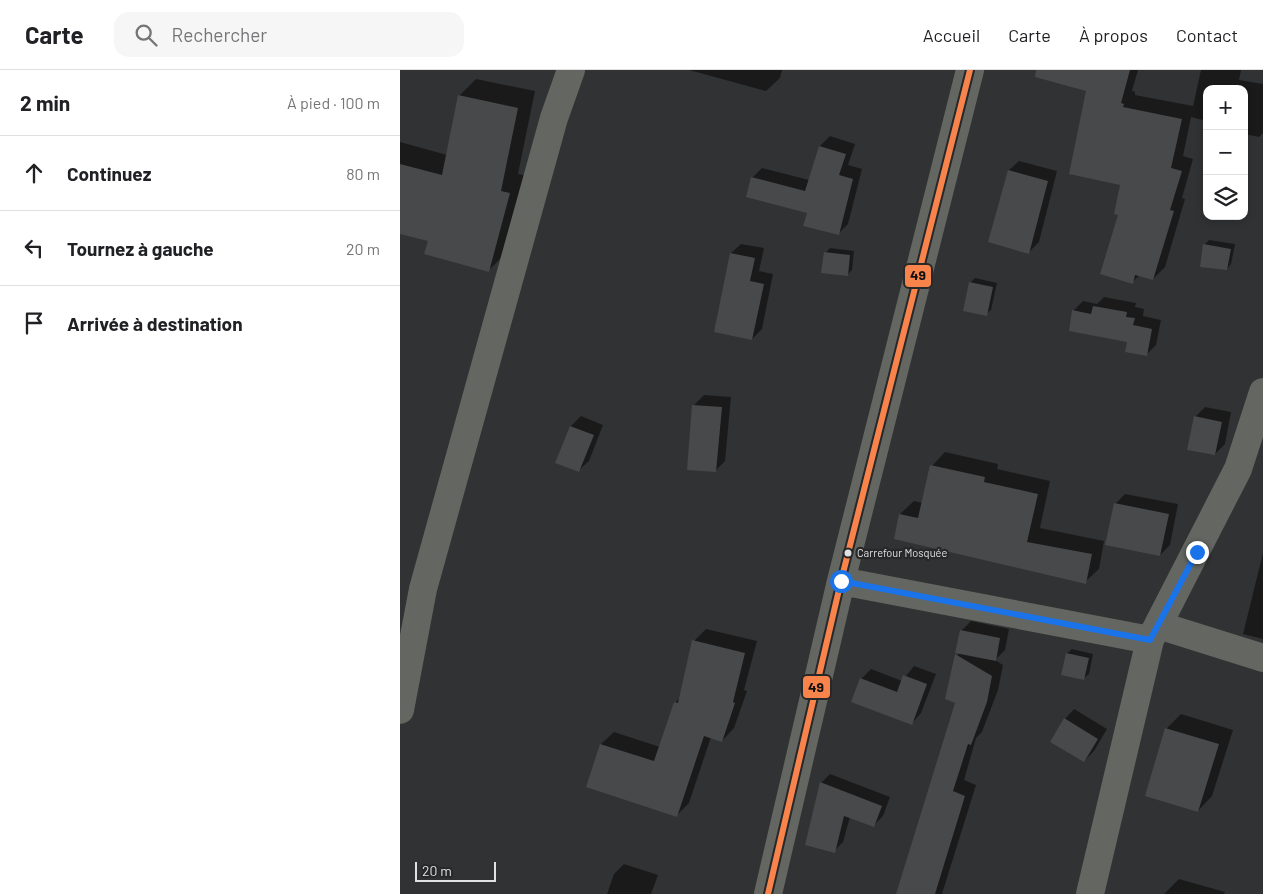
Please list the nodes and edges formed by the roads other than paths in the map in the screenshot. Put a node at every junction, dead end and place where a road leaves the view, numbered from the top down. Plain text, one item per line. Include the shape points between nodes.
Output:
1 (571, 70) edge
2 (970, 70) edge
3 (1263, 392) edge
4 (841, 581) junction
5 (1154, 633) junction
6 (1263, 658) edge
7 (400, 710) edge
8 (768, 894) edge
9 (1090, 894) edge

1 - 7 street via 554,118 423,589
2 - 4 street
3 - 5 street via 1238,469
4 - 5 street
4 - 8 street
5 - 6 street
5 - 9 street

